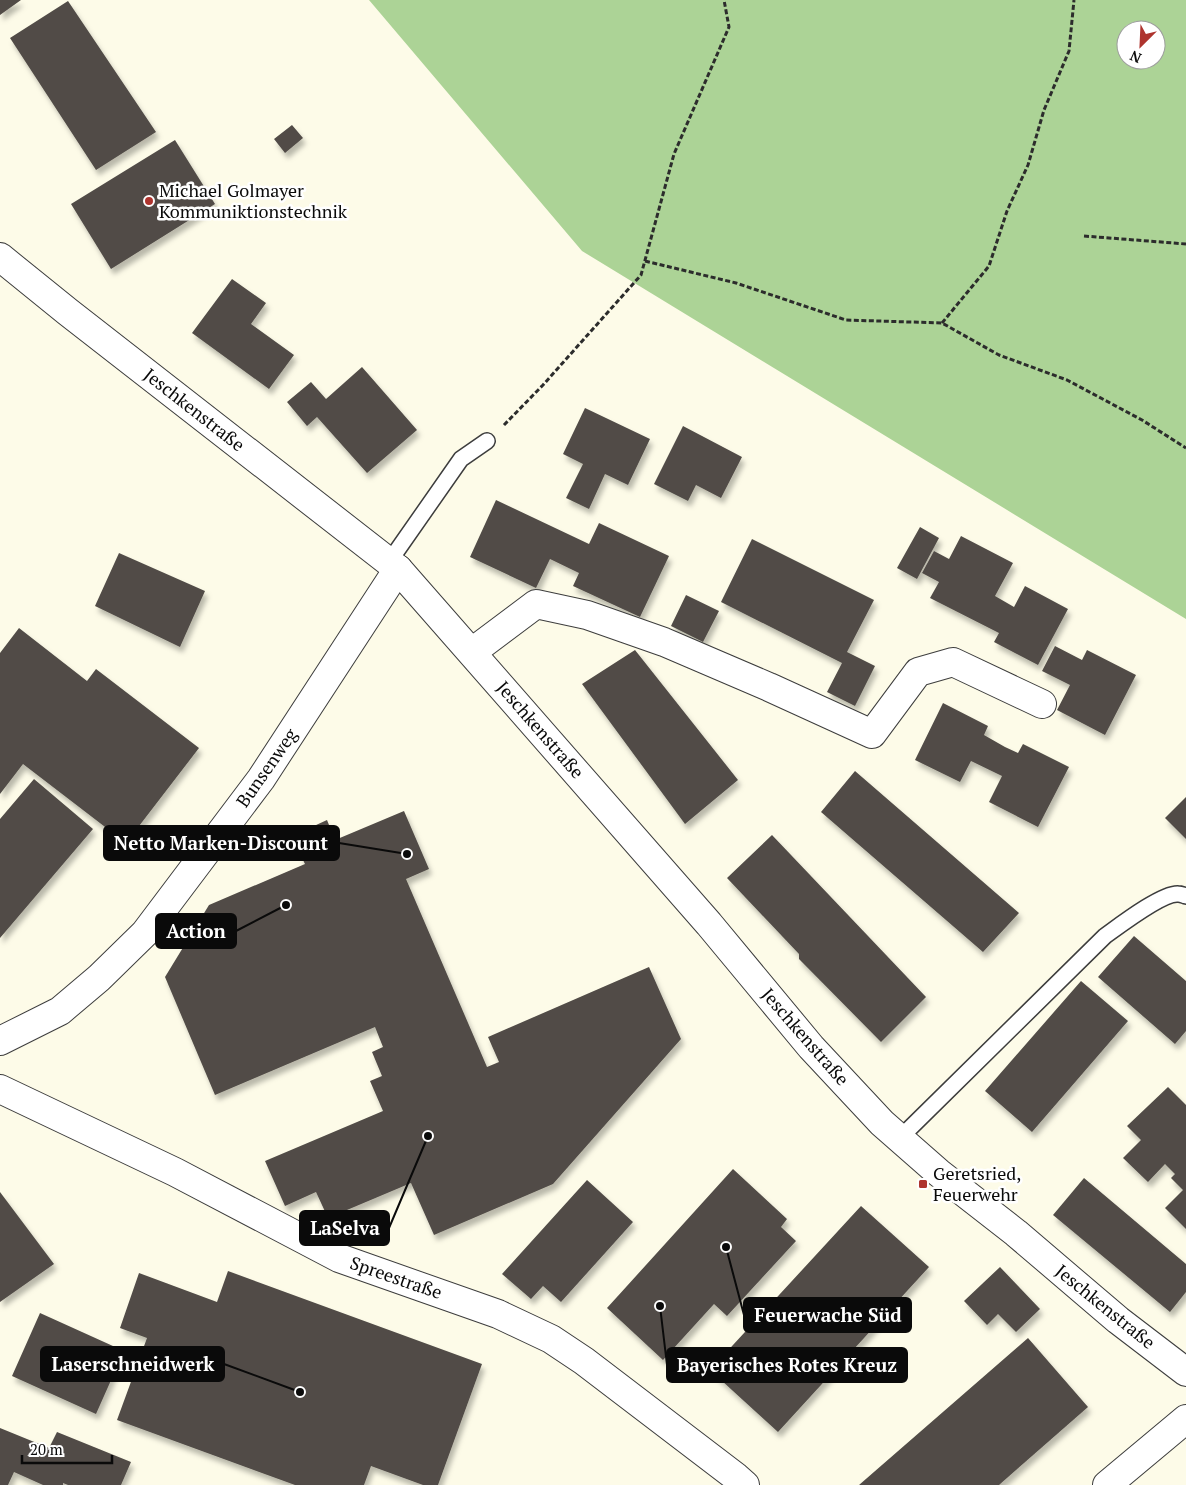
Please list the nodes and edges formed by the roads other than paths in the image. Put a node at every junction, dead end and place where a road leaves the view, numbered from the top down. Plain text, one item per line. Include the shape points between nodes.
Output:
1 (0, 257) edge
2 (487, 441) road end
3 (393, 565) junction
4 (472, 652) junction
5 (1042, 704) dead end
6 (1186, 896) edge
7 (0, 1041) edge
8 (0, 1089) edge
9 (900, 1138) junction
10 (1186, 1372) edge
11 (1186, 1419) edge
12 (745, 1485) edge
13 (1107, 1485) edge

1 - 3 street, Jeschkenstraße
2 - 3 lane via 461,459
3 - 4 street, Jeschkenstraße
3 - 7 street, Bunsenweg via 261,779 145,933 100,978 60,1011
4 - 5 street via 536,604 587,615 664,642 872,734 918,672 953,662
4 - 9 street, Jeschkenstraße via 709,924 811,1047
6 - 9 lane via 1178,894 1164,898 1105,936
8 - 12 street, Spreestraße via 175,1172 338,1258 498,1314 551,1338
9 - 10 street, Jeschkenstraße via 1118,1320
11 - 13 street

